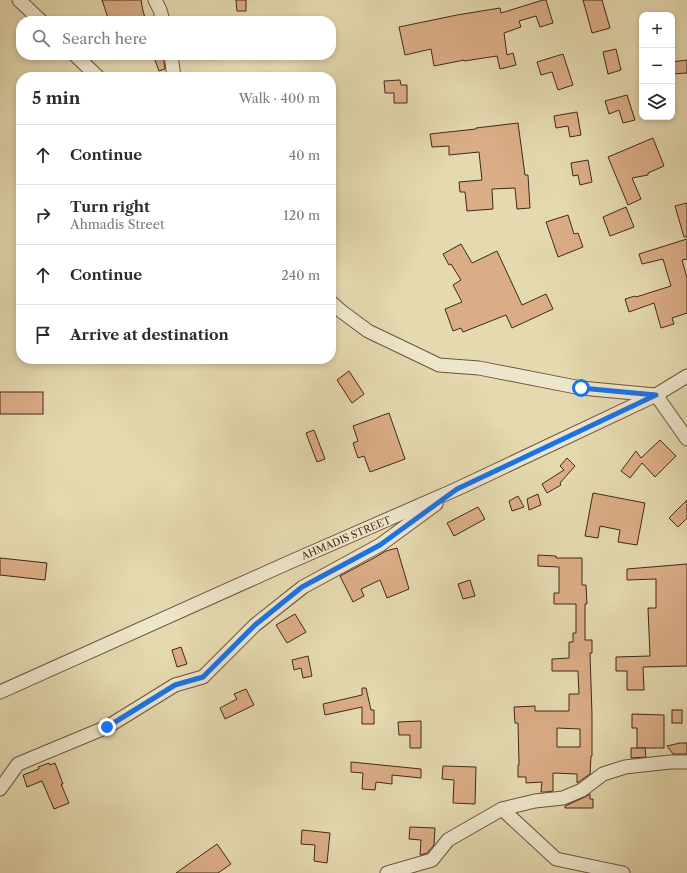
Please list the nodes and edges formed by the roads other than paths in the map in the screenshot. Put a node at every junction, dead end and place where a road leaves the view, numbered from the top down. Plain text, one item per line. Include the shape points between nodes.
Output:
1 (19, 0) edge
2 (155, 0) edge
3 (36, 16) edge
4 (162, 16) edge
5 (80, 60) edge
6 (172, 60) edge
7 (93, 72) edge
8 (173, 72) edge
9 (336, 306) edge
10 (687, 376) edge
11 (656, 395) junction
12 (687, 439) edge
13 (457, 489) junction
14 (0, 692) edge
15 (687, 762) edge
16 (0, 789) edge
17 (502, 810) junction
18 (387, 873) edge
19 (623, 873) edge

1 - 3 street
2 - 4 street
5 - 7 street
6 - 8 street
9 - 11 street via 368,330 439,365 479,368 581,388
10 - 11 street, AHMADIS STREET
11 - 12 street
11 - 13 street, AHMADIS STREET
13 - 14 street, AHMADIS STREET
13 - 16 street via 380,545 302,587 255,625 203,677 175,685 107,727 18,764
15 - 17 street via 626,767 603,774 582,790 563,798 535,801
17 - 18 street via 448,840 432,860
17 - 19 street via 556,859

